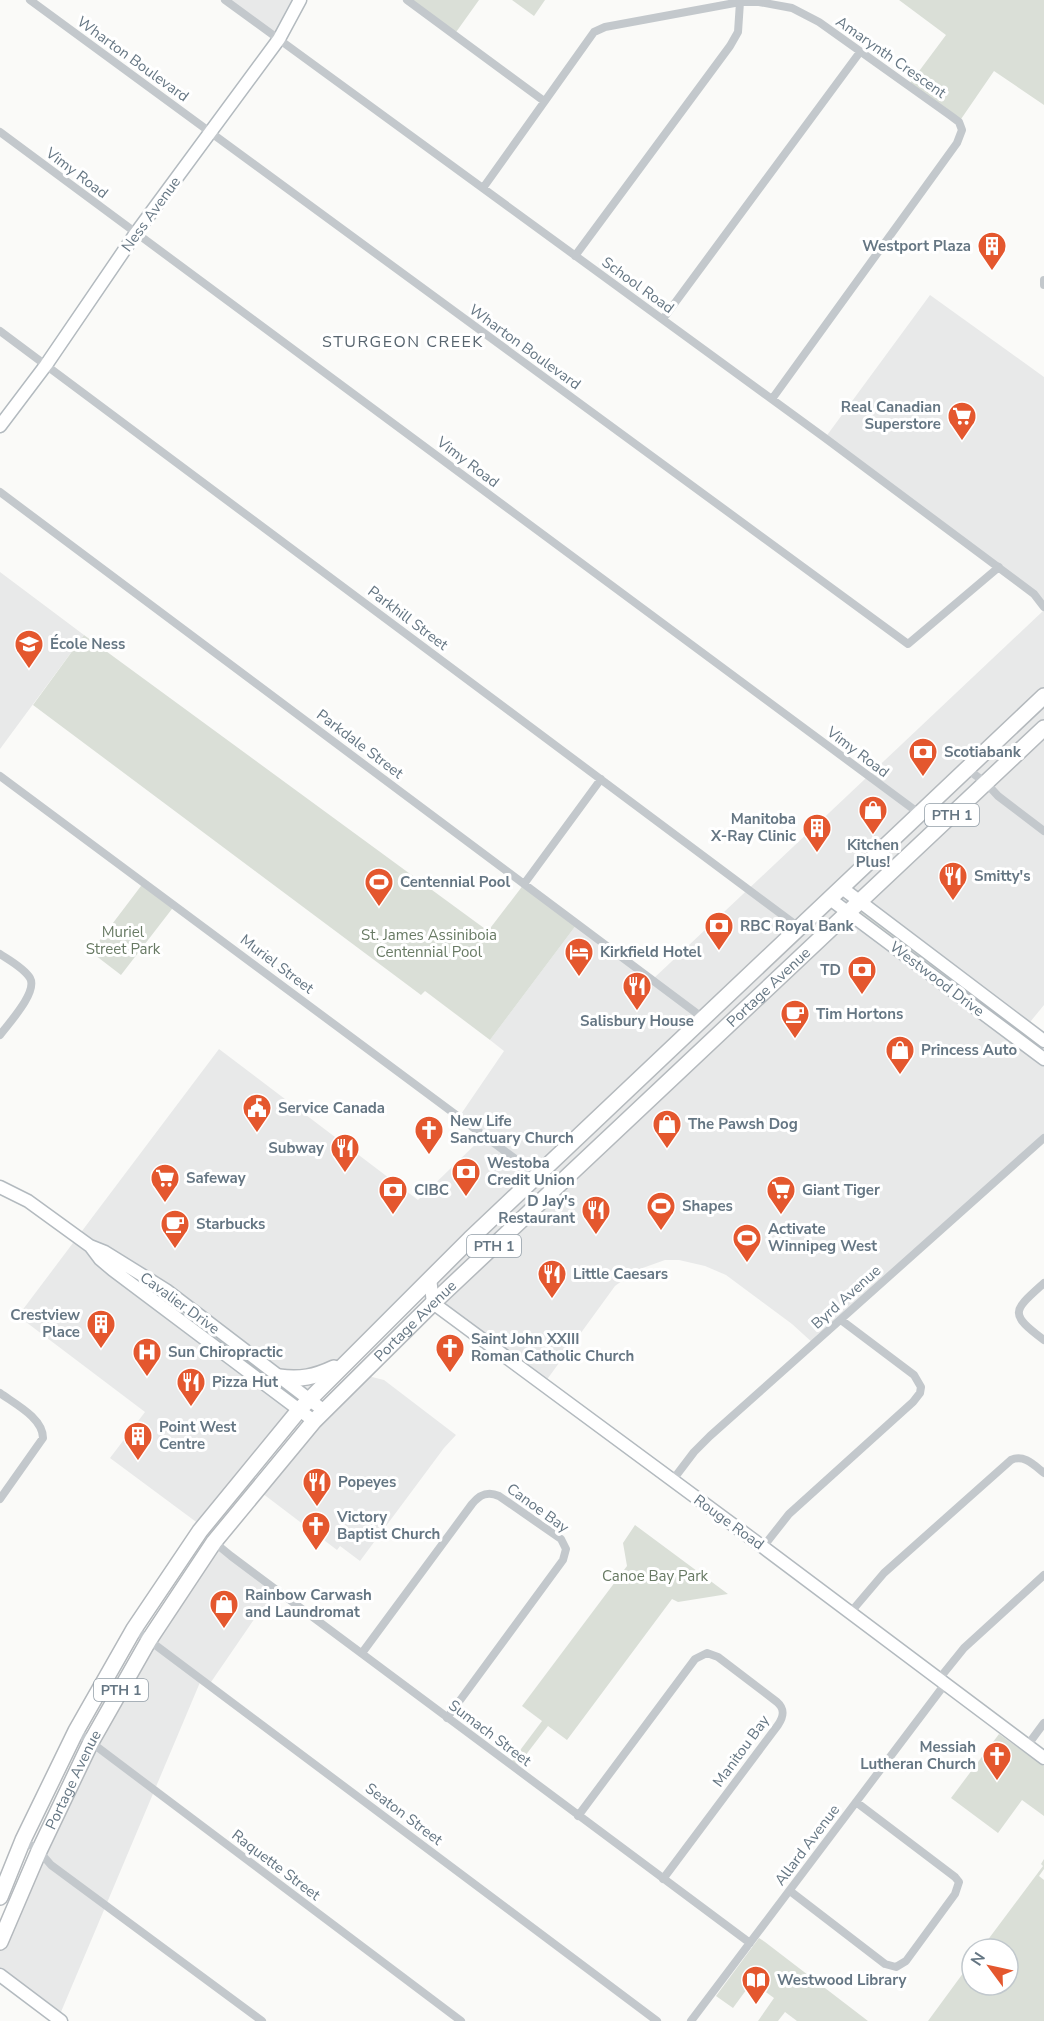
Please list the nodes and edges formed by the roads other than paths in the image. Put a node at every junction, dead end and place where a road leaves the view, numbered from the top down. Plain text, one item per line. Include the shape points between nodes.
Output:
1 (30, 0) edge
2 (225, 0) edge
3 (300, 0) edge
4 (407, 0) edge
5 (740, 2) junction
6 (279, 39) junction
7 (860, 52) junction
8 (544, 101) junction
9 (0, 132) edge
10 (210, 133) junction
11 (483, 188) junction
12 (136, 233) junction
13 (576, 256) junction
14 (1044, 280) edge
15 (1044, 285) edge
16 (663, 319) junction
17 (0, 331) edge
18 (46, 365) junction
19 (772, 399) junction
20 (0, 426) edge
21 (0, 492) edge
22 (999, 567) junction
23 (1034, 594) junction
24 (1044, 597) edge
25 (1044, 607) edge
26 (1044, 696) edge
27 (1044, 728) edge
28 (967, 769) junction
29 (0, 776) edge
30 (600, 779) junction
31 (986, 783) junction
32 (920, 814) junction
33 (1044, 831) edge
34 (524, 884) junction
35 (842, 888) junction
36 (830, 899) junction
37 (859, 902) junction
38 (848, 913) junction
39 (800, 928) junction
40 (0, 954) edge
41 (704, 1018) junction
42 (0, 1035) edge
43 (1044, 1041) edge
44 (1044, 1059) edge
45 (1044, 1138) edge
46 (537, 1175) junction
47 (0, 1187) edge
48 (90, 1246) junction
49 (1044, 1282) edge
50 (425, 1283) junction
51 (433, 1303) junction
52 (841, 1320) junction
53 (415, 1321) junction
54 (1044, 1340) edge
55 (347, 1361) junction
56 (279, 1377) junction
57 (0, 1393) edge
58 (304, 1404) junction
59 (318, 1416) junction
60 (1044, 1473) edge
61 (672, 1481) junction
62 (0, 1499) edge
63 (214, 1542) junction
64 (763, 1546) junction
65 (1044, 1575) edge
66 (850, 1612) junction
67 (134, 1629) junction
68 (149, 1640) junction
69 (362, 1653) junction
70 (942, 1682) junction
71 (447, 1718) junction
72 (1044, 1723) edge
73 (76, 1731) junction
74 (91, 1742) junction
75 (1027, 1746) junction
76 (1044, 1758) edge
77 (856, 1802) junction
78 (578, 1816) junction
79 (23, 1840) junction
80 (39, 1851) junction
81 (663, 1879) junction
82 (789, 1891) junction
83 (0, 1897) edge
84 (0, 1942) edge
85 (750, 1943) junction
86 (0, 1976) edge
87 (61, 2021) edge
88 (262, 2021) edge
89 (461, 2021) edge
90 (657, 2021) edge
91 (691, 2021) edge

1 - 10 street, Wharton Boulevard
2 - 6 street, School Road
3 - 6 street, Ness Avenue
4 - 8 street
5 - 7 street, Amarynth Crescent via 792,8
5 - 8 street, Amarynth Crescent via 594,32
5 - 13 street via 738,32 730,46
6 - 10 street, Ness Avenue
6 - 11 street, School Road
7 - 16 street
7 - 19 street, Amarynth Crescent via 959,122 961,136
8 - 11 street, Amarynth Crescent
9 - 12 street, Vimy Road
10 - 12 street, Ness Avenue
10 - 22 street, Wharton Boulevard via 908,644
11 - 13 street, School Road
12 - 18 street, Ness Avenue
12 - 32 street, Vimy Road
13 - 16 street, School Road
14 - 15 street
16 - 19 street, School Road
17 - 18 street, Parkhill Street
18 - 20 street, Ness Avenue
18 - 30 street, Parkhill Street
19 - 22 street, School Road
21 - 34 street, Parkdale Street
22 - 23 street, School Road
23 - 24 street, School Road
23 - 25 street, School Road
26 - 28 highway, Portage Avenue / PTH 1
27 - 31 highway, Portage Avenue / PTH 1
28 - 31 street
28 - 32 highway, Portage Avenue / PTH 1
29 - 46 street, Muriel Street
30 - 34 street
30 - 39 street, Parkhill Street
31 - 33 street
31 - 37 highway, Portage Avenue / PTH 1
32 - 35 highway, Portage Avenue / PTH 1
34 - 41 street, Parkdale Street
35 - 36 highway, Portage Avenue / PTH 1
35 - 37 street, Westwood Drive
36 - 38 street, Westwood Drive
36 - 39 highway, Portage Avenue / PTH 1
37 - 38 highway, Portage Avenue / PTH 1
37 - 43 street, Westwood Drive
38 - 44 street, Westwood Drive
38 - 51 highway, Portage Avenue / PTH 1
39 - 41 highway, Portage Avenue / PTH 1
40 - 42 street via 24,972 31,983 30,993
41 - 46 highway, Portage Avenue / PTH 1
45 - 52 street, Byrd Avenue
46 - 50 highway, Portage Avenue / PTH 1
47 - 48 street, Cavalier Drive via 28,1201
48 - 56 street, Cavalier Drive via 166,1290
48 - 58 street, Cavalier Drive via 113,1270
49 - 54 street via 1022,1303 1018,1314 1025,1326
50 - 51 street
50 - 53 highway
50 - 55 highway, Portage Avenue / PTH 1
51 - 53 highway, Portage Avenue / PTH 1
51 - 61 street, Rouge Road
52 - 61 street, Byrd Avenue via 706,1440
52 - 64 street via 914,1375 920,1393 789,1514
53 - 59 highway, Portage Avenue / PTH 1
55 - 56 highway via 319,1376 296,1380
55 - 58 highway, Portage Avenue / PTH 1
56 - 58 street, Cavalier Drive
57 - 62 street via 37,1421 44,1438
58 - 59 street, Cavalier Drive
58 - 67 highway, Portage Avenue / PTH 1 via 200,1531
59 - 63 highway, Portage Avenue / PTH 1
60 - 66 street via 1023,1458 1011,1460 884,1573
61 - 64 street, Rouge Road
63 - 68 highway, Portage Avenue / PTH 1
63 - 69 street, Sumach Street
64 - 66 street, Rouge Road
65 - 70 street, Allard Avenue via 968,1643
66 - 70 street, Rouge Road
67 - 68 street, Seaton Street
67 - 73 highway, Portage Avenue / PTH 1
68 - 74 highway, Portage Avenue / PTH 1
68 - 90 street, Seaton Street
69 - 71 street, Sumach Street
69 - 71 street, Canoe Bay via 481,1495 500,1496 561,1539 566,1551 560,1564
70 - 75 street, Rouge Road
70 - 77 street, Allard Avenue
71 - 78 street, Sumach Street
72 - 75 street
73 - 74 street, Raquette Street
73 - 79 highway, Portage Avenue / PTH 1
74 - 80 highway, Portage Avenue / PTH 1
74 - 89 street, Raquette Street
75 - 76 street, Rouge Road
77 - 82 street, Allard Avenue
77 - 82 street via 958,1882 956,1894 906,1961 896,1967 885,1964
78 - 81 street, Sumach Street
78 - 81 street, Manitou Bay via 695,1659 707,1653 718,1657 777,1702 783,1714
79 - 80 street
79 - 83 highway, Portage Avenue / PTH 1
80 - 84 highway, Portage Avenue / PTH 1
80 - 88 street via 51,1865
81 - 85 street, Sumach Street
82 - 85 street, Allard Avenue
85 - 91 street, Allard Avenue
86 - 87 street

